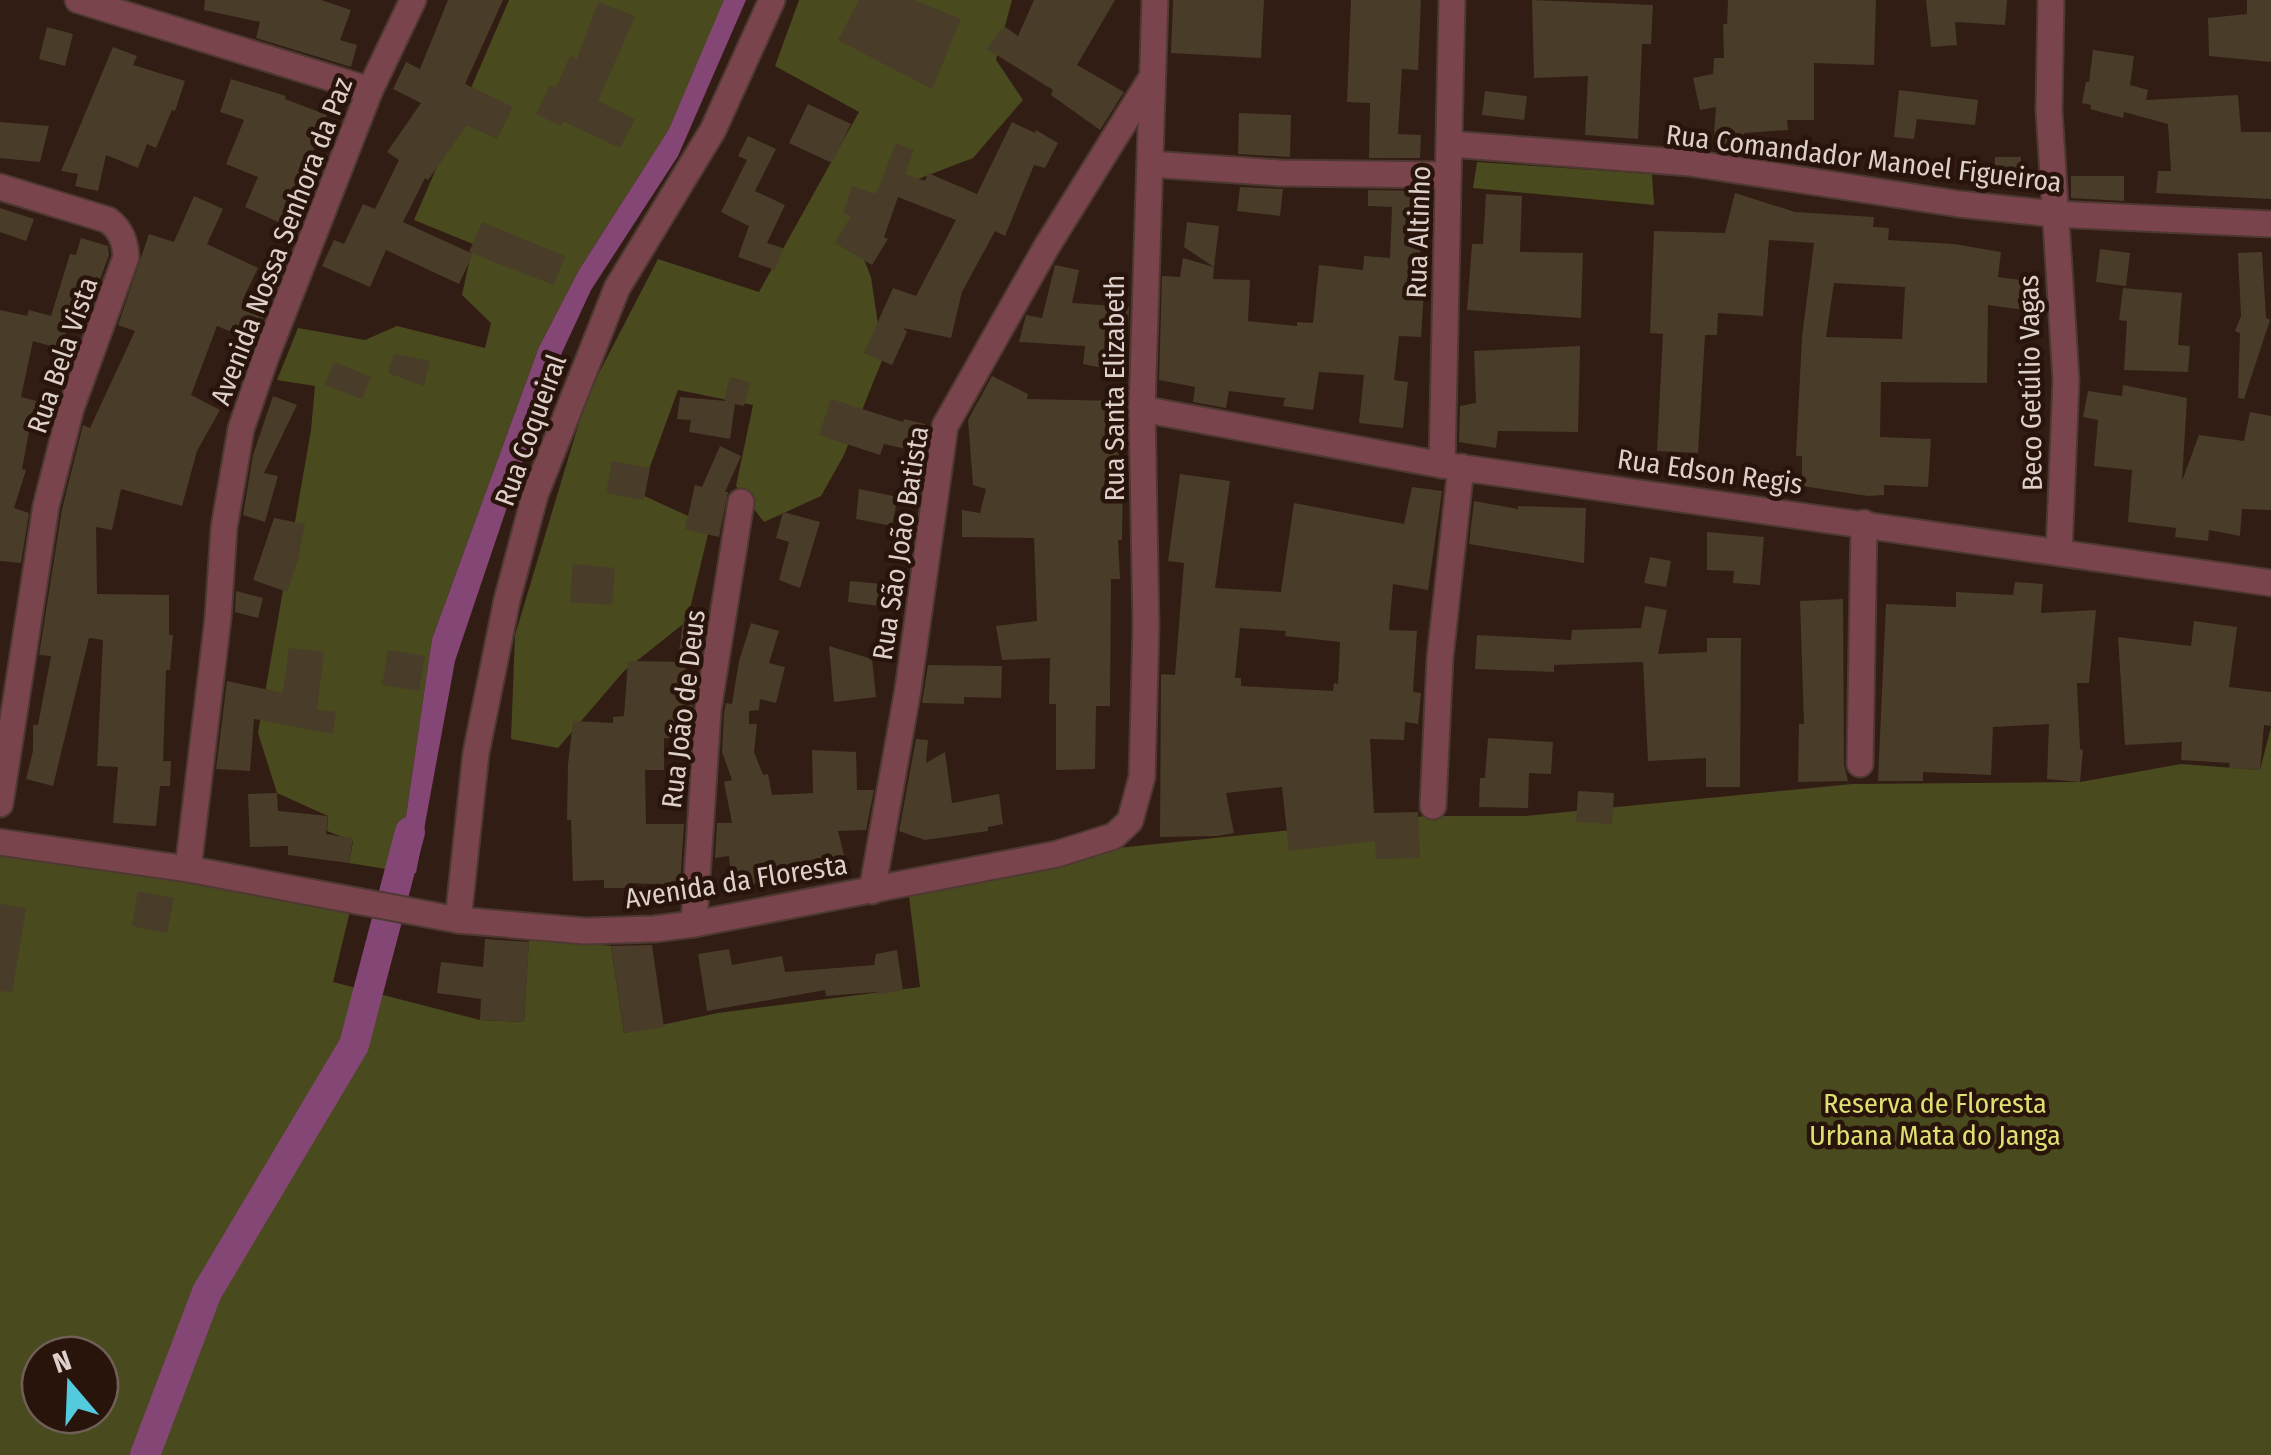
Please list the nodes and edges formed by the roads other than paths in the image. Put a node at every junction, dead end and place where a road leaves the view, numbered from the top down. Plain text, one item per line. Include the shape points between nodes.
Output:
1 (78, 0) edge
2 (412, 0) edge
3 (772, 0) edge
4 (1155, 0) edge
5 (1452, 0) edge
6 (2051, 0) edge
7 (1153, 76) junction
8 (370, 90) junction
9 (1450, 144) junction
10 (1150, 164) junction
11 (1448, 175) junction
12 (0, 187) edge
13 (2054, 214) junction
14 (2271, 224) edge
15 (1142, 409) junction
16 (1451, 466) junction
17 (742, 502) dead end
18 (1864, 523) junction
19 (2059, 552) junction
20 (2271, 583) edge
21 (1860, 764) dead end
22 (1142, 777) joint
23 (0, 804) edge
24 (1433, 806) dead end
25 (0, 842) edge
26 (188, 869) junction
27 (872, 891) junction
28 (449, 918) junction
29 (694, 924) junction

1 - 8 street
2 - 8 street, Avenida Nossa Senhora da Paz
3 - 28 street, Rua Coqueiral via 713,130 618,288 535,494 506,600
4 - 7 street, Rua Santa Elizabeth
5 - 9 street, Rua Altinho
6 - 13 street, Beco Getúlio Vagas
7 - 10 street, Rua Santa Elizabeth
7 - 27 street, Rua São João Batista via 945,426
8 - 26 street, Avenida Nossa Senhora da Paz via 242,429 224,528
9 - 11 street, Rua Altinho
9 - 13 street, Rua Comandador Manoel Figueiroa via 1690,164
10 - 11 street
10 - 15 street, Rua Santa Elizabeth
11 - 16 street, Rua Altinho
12 - 23 street, Rua Bela Vista via 108,220 125,243 126,257 71,408 46,506
13 - 14 street, Rua Comandador Manoel Figueiroa
13 - 19 street, Beco Getúlio Vagas via 2066,380
15 - 16 street, Rua Edson Regis
15 - 22 street, Rua Santa Elizabeth
16 - 18 street, Rua Edson Regis
16 - 24 street, Rua Altinho
17 - 29 street, Rua João de Deus via 708,710
18 - 19 street, Rua Edson Regis
18 - 21 street
19 - 20 street, Rua Edson Regis
22 - 27 street, Avenida da Floresta via 1130,821 1114,836
25 - 26 street, Avenida da Floresta
26 - 28 street, Avenida da Floresta
27 - 29 street, Avenida da Floresta
28 - 29 street, Avenida da Floresta via 585,931

